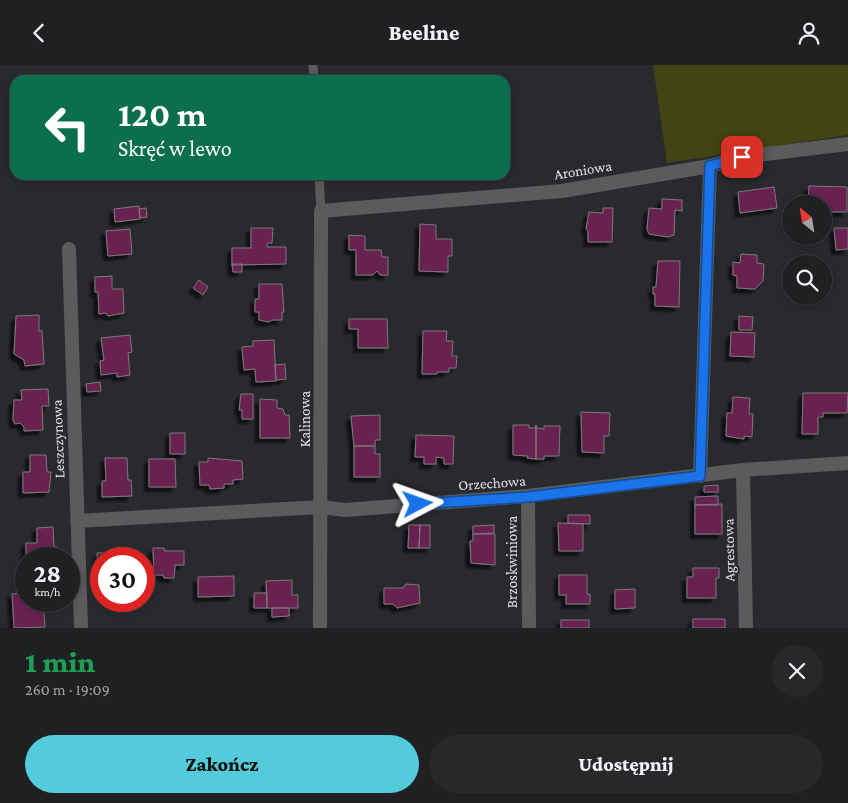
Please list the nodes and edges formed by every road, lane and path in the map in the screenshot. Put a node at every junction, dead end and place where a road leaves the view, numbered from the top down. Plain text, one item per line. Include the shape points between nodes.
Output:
1 (848, 144) edge
2 (710, 166) junction
3 (319, 180) edge
4 (321, 211) junction
5 (69, 249) dead end
6 (848, 463) edge
7 (743, 470) junction
8 (700, 476) junction
9 (528, 497) junction
10 (322, 507) junction
11 (77, 521) junction
12 (81, 628) edge
13 (320, 628) edge
14 (529, 628) edge
15 (746, 628) edge

1 - 2 street, Aroniowa via 742,157
2 - 4 street, Aroniowa via 562,191
2 - 8 street
3 - 4 lane
4 - 10 street, Kalinowa
5 - 11 street, Leszczynowa
6 - 7 street, Orzechowa
7 - 8 street, Orzechowa
7 - 15 street, Agrestowa
8 - 9 street, Orzechowa
9 - 10 street, Orzechowa via 345,510
9 - 14 street, Brzoskwiniowa
10 - 11 street, Orzechowa
10 - 13 street, Kalinowa
11 - 12 street, Leszczynowa

